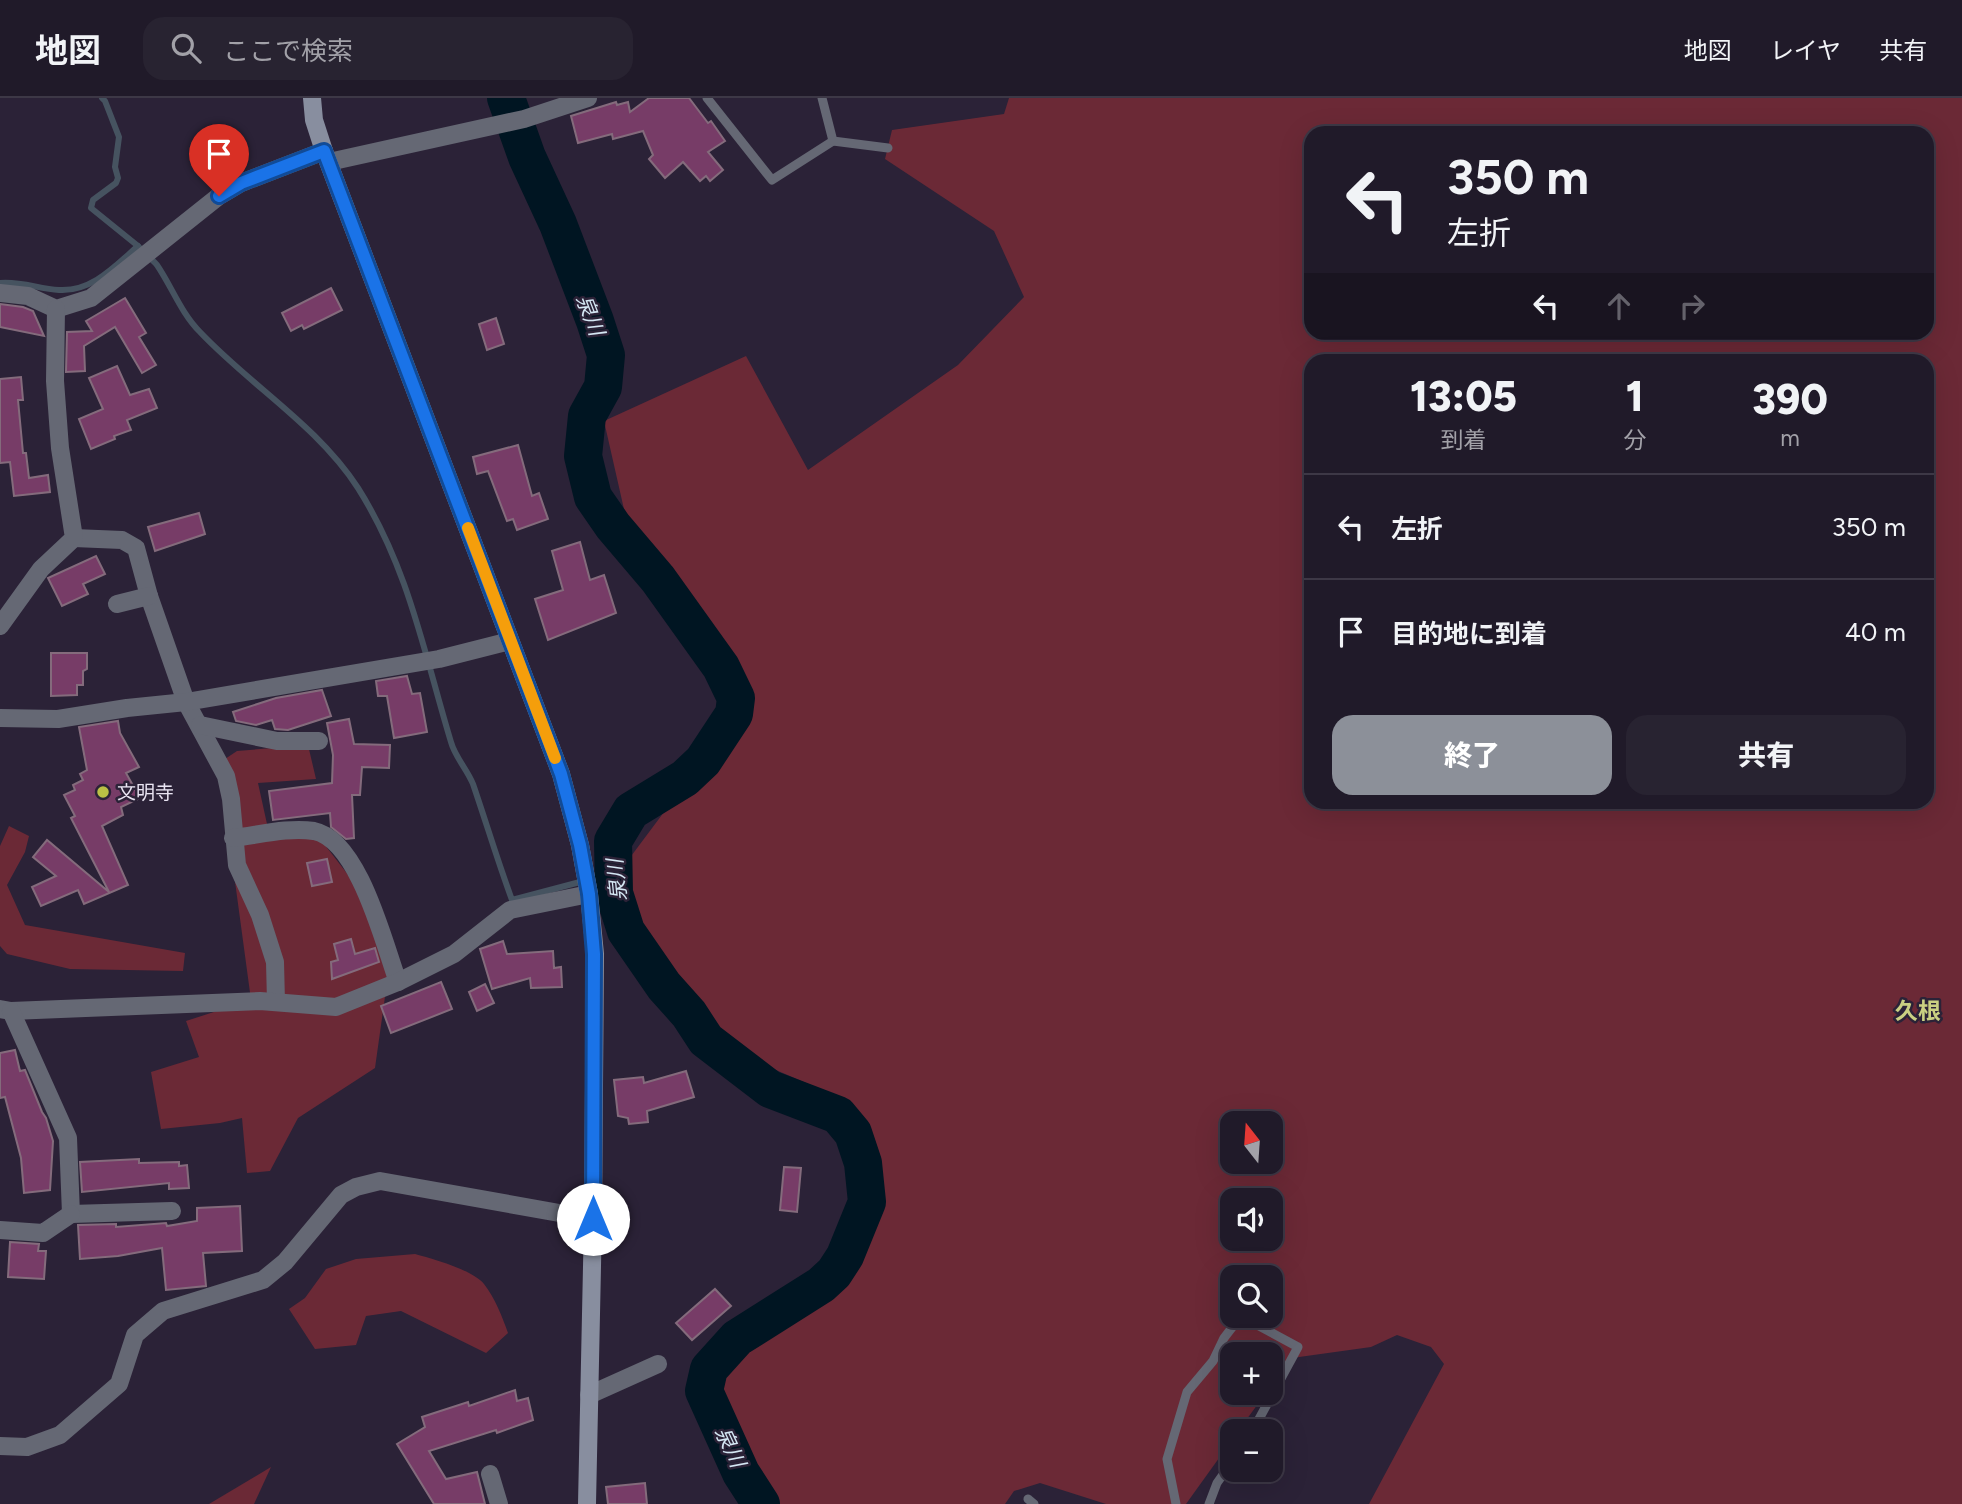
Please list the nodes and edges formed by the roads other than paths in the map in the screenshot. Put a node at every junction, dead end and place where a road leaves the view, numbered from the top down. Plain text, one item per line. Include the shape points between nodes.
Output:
1 (312, 98) edge
2 (588, 98) edge
3 (707, 98) edge
4 (822, 98) edge
5 (833, 141) junction
6 (888, 148) dead end
7 (327, 157) junction
8 (0, 293) edge
9 (56, 309) junction
10 (74, 538) junction
11 (149, 596) junction
12 (117, 604) dead end
13 (0, 626) edge
14 (510, 641) junction
15 (187, 702) junction
16 (0, 718) edge
17 (200, 725) junction
18 (319, 741) dead end
19 (233, 838) junction
20 (589, 894) junction
21 (398, 982) junction
22 (275, 1002) junction
23 (5, 1010) edge
24 (172, 1210) dead end
25 (71, 1214) junction
26 (593, 1219) junction
27 (0, 1230) edge
28 (658, 1364) dead end
29 (589, 1395) junction
30 (1259, 1419) edge
31 (0, 1446) edge
32 (490, 1474) dead end
33 (1220, 1479) edge
34 (499, 1504) edge
35 (587, 1504) edge
36 (1175, 1504) edge
37 (1209, 1504) edge

1 - 7 street
2 - 7 street via 497,125
3 - 5 lane via 772,180
4 - 5 lane
5 - 6 lane
7 - 9 street via 241,183 91,298
7 - 14 street
8 - 9 street via 28,296
9 - 10 street via 60,448
10 - 11 street via 122,540 136,548
10 - 13 street via 41,569
11 - 12 street
11 - 15 street
14 - 15 street via 439,659
14 - 20 street via 561,774
15 - 16 street via 58,719
15 - 17 street
17 - 18 street via 277,741
17 - 19 street via 226,776
19 - 21 street via 297,830 317,832 333,841 362,880
19 - 22 street via 237,865 275,962
20 - 21 street via 510,910 454,954
20 - 26 street via 594,954
21 - 22 street via 336,1007
22 - 23 street
23 - 25 street via 68,1138
24 - 25 street
25 - 27 street via 43,1233
26 - 29 street
26 - 31 street via 380,1181 356,1187 331,1205 285,1262 263,1280 163,1311 147,1324 135,1335 119,1384 60,1435 27,1447
28 - 29 street
29 - 35 street
30 - 36 lane via 1298,1347 1248,1320 1234,1325 1187,1392 1167,1459
32 - 34 street
33 - 37 lane

